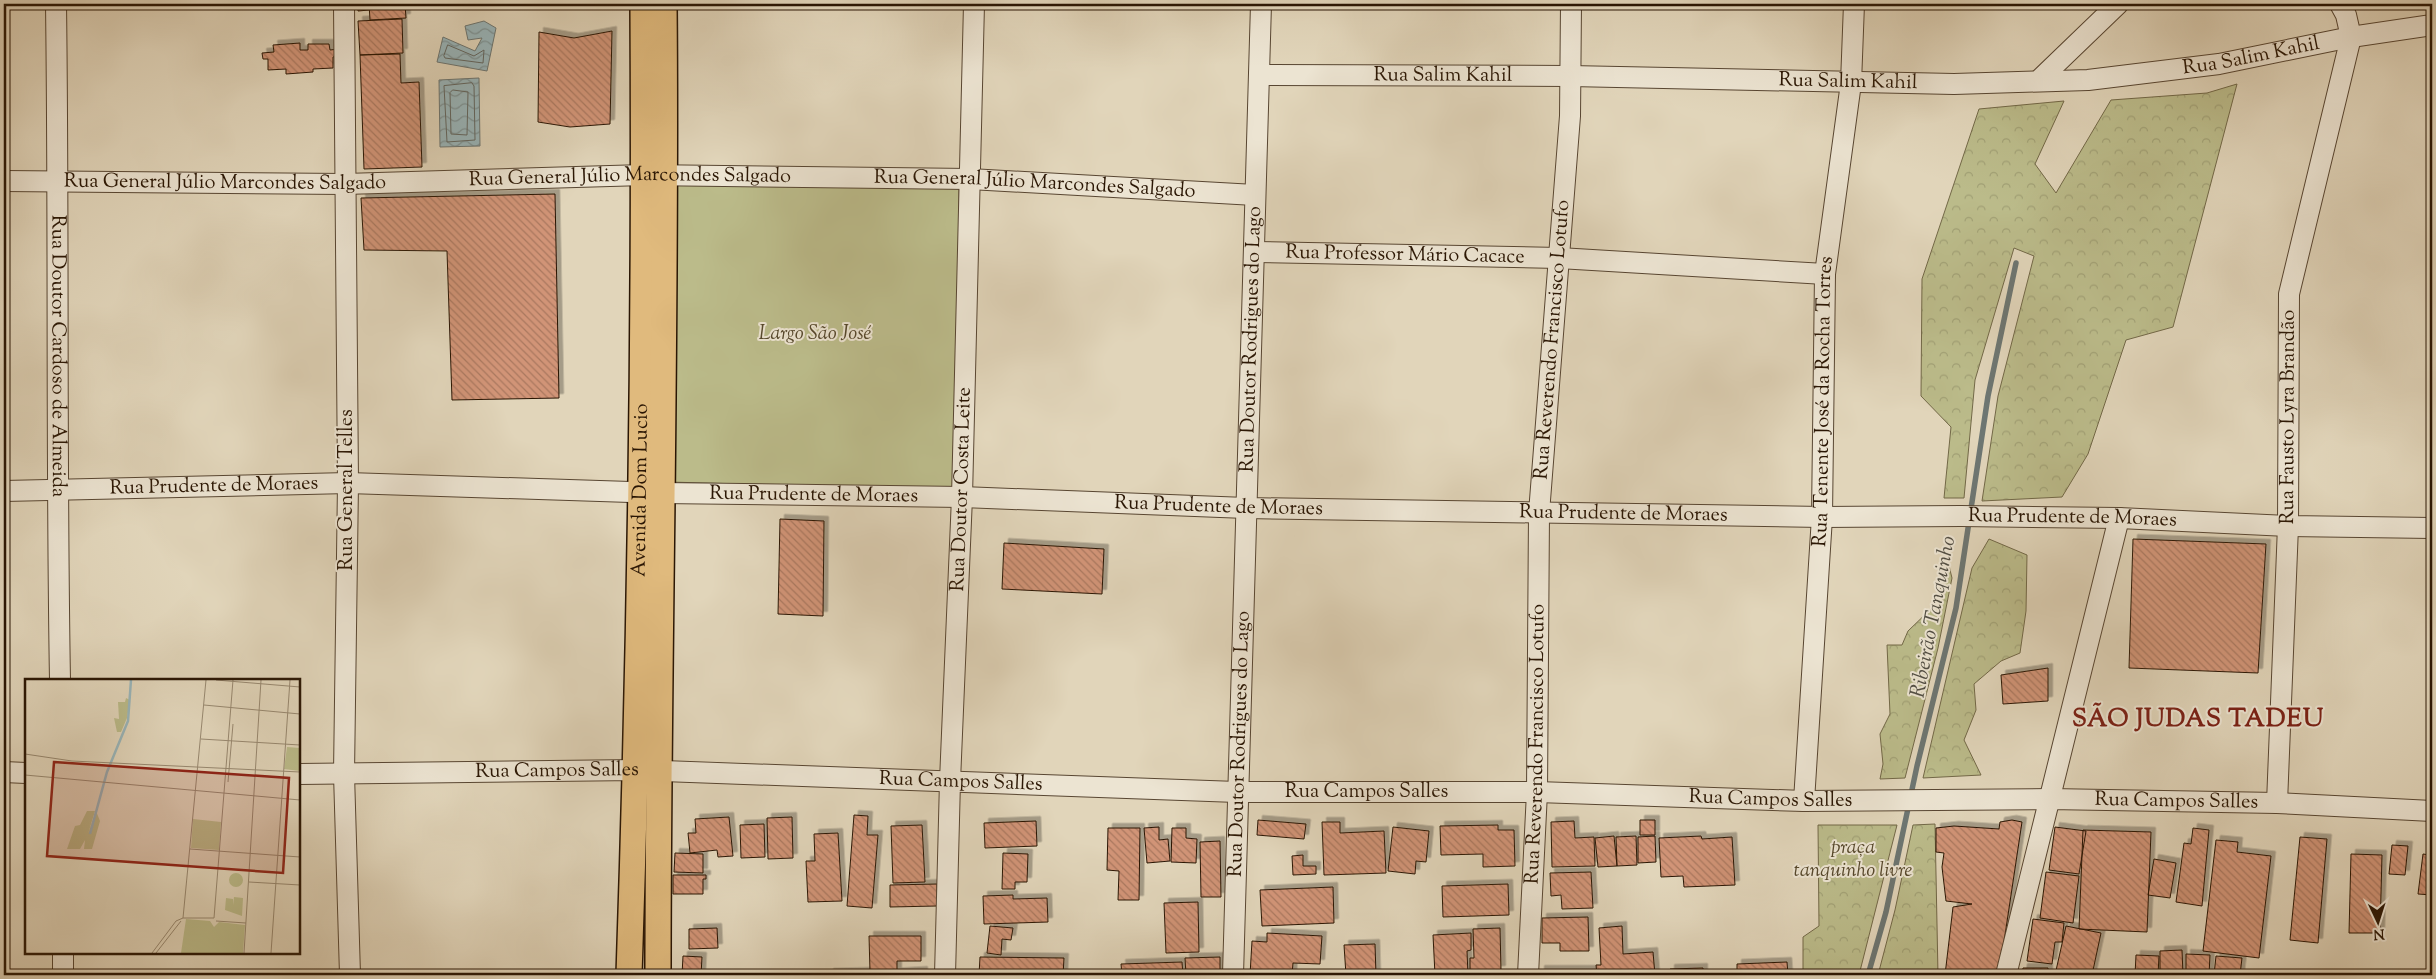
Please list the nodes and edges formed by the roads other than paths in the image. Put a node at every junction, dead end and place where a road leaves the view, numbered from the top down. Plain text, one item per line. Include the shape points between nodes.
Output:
1 (56, 4) edge
2 (344, 4) edge
3 (643, 4) edge
4 (664, 4) edge
5 (974, 4) edge
6 (1261, 4) edge
7 (1571, 4) edge
8 (1854, 4) edge
9 (2118, 4) edge
10 (2349, 8) edge
11 (2432, 25) edge
12 (2351, 38) junction
13 (1260, 75) junction
14 (1570, 76) junction
15 (2038, 81) junction
16 (1851, 83) junction
17 (655, 175) junction
18 (970, 179) junction
19 (4, 181) edge
20 (59, 183) junction
21 (345, 184) junction
22 (1255, 195) junction
23 (1254, 252) junction
24 (1559, 258) junction
25 (1825, 274) junction
26 (348, 483) junction
27 (56, 490) junction
28 (4, 491) edge
29 (650, 492) junction
30 (962, 496) junction
31 (1246, 508) junction
32 (1539, 513) junction
33 (1822, 518) junction
34 (2119, 518) junction
35 (2288, 526) junction
36 (2432, 528) edge
37 (60, 679) edge
38 (647, 770) junction
39 (4, 772) edge
40 (25, 773) edge
41 (300, 774) edge
42 (344, 774) junction
43 (950, 781) junction
44 (1237, 792) junction
45 (1537, 792) junction
46 (2050, 799) junction
47 (1804, 800) junction
48 (2277, 804) junction
49 (2432, 811) edge
50 (63, 954) edge
51 (63, 975) edge
52 (350, 975) edge
53 (629, 975) edge
54 (658, 975) edge
55 (945, 975) edge
56 (1233, 975) edge
57 (1528, 975) edge
58 (2006, 975) edge

1 - 20 street, Rua Doutor Cardoso de Almeida
2 - 21 street, Rua General Telles
3 - 17 main road, Avenida Dom Lucio
4 - 17 main road, Avenida Dom Lucio
5 - 18 street, Rua Doutor Costa Leite
6 - 13 street, Rua Doutor Rodrigues do Lago
7 - 14 street, Rua Reverendo Francisco Lotufo
8 - 16 street, Rua Tenente José da Rocha Torres
9 - 15 street
10 - 12 street
11 - 12 street, Rua Salim Kahil
12 - 15 street, Rua Salim Kahil via 2219,64 2088,80
12 - 35 street, Rua Fausto Lyra Brandão via 2290,294
13 - 14 street, Rua Salim Kahil
13 - 22 street, Rua Doutor Rodrigues do Lago
14 - 16 street, Rua Salim Kahil
14 - 24 street, Rua Reverendo Francisco Lotufo
15 - 16 street, Rua Salim Kahil
16 - 25 street, Rua Tenente José da Rocha Torres
17 - 18 street, Rua General Júlio Marcondes Salgado
17 - 21 street, Rua General Júlio Marcondes Salgado
17 - 29 main road, Avenida Dom Lucio
18 - 22 street, Rua General Júlio Marcondes Salgado
18 - 30 street, Rua Doutor Costa Leite
19 - 20 street, Rua General Júlio Marcondes Salgado
20 - 21 street, Rua General Júlio Marcondes Salgado
20 - 27 street, Rua Doutor Cardoso de Almeida
21 - 26 street, Rua General Telles
22 - 23 street, Rua Doutor Rodrigues do Lago
23 - 24 street, Rua Professor Mário Cacace
23 - 31 street, Rua Doutor Rodrigues do Lago
24 - 25 street, Rua Professor Mário Cacace
24 - 32 street, Rua Reverendo Francisco Lotufo
25 - 33 street, Rua Tenente José da Rocha Torres
26 - 27 street, Rua Prudente de Moraes
26 - 29 street, Rua Prudente de Moraes
26 - 42 street, Rua General Telles
27 - 28 street, Rua Prudente de Moraes
27 - 37 street, Rua Doutor Cardoso de Almeida
29 - 30 street, Rua Prudente de Moraes
29 - 38 main road, Avenida Dom Lucio
30 - 31 street, Rua Prudente de Moraes
30 - 43 street, Rua Doutor Costa Leite
31 - 32 street, Rua Prudente de Moraes
31 - 44 street, Rua Doutor Rodrigues do Lago
32 - 33 street, Rua Prudente de Moraes
32 - 45 street, Rua Reverendo Francisco Lotufo
33 - 34 street, Rua Prudente de Moraes
33 - 47 street, Rua Tenente José da Rocha Torres
34 - 35 street, Rua Prudente de Moraes
34 - 46 street
35 - 36 street, Rua Prudente de Moraes
35 - 48 street, Rua Fausto Lyra Brandão
38 - 42 street, Rua Campos Salles
38 - 43 street, Rua Campos Salles
38 - 53 main road, Avenida Dom Lucio
38 - 54 main road, Avenida Dom Lucio
39 - 40 street
41 - 42 street, Rua Campos Salles
42 - 52 street, Rua General Telles
43 - 44 street, Rua Campos Salles
43 - 55 street, Rua Doutor Costa Leite
44 - 45 street, Rua Campos Salles
44 - 56 street, Rua Doutor Rodrigues do Lago
45 - 47 street, Rua Campos Salles
45 - 57 street, Rua Reverendo Francisco Lotufo
46 - 47 street, Rua Campos Salles
46 - 48 street, Rua Campos Salles
46 - 58 street
48 - 49 street, Rua Campos Salles
50 - 51 street

